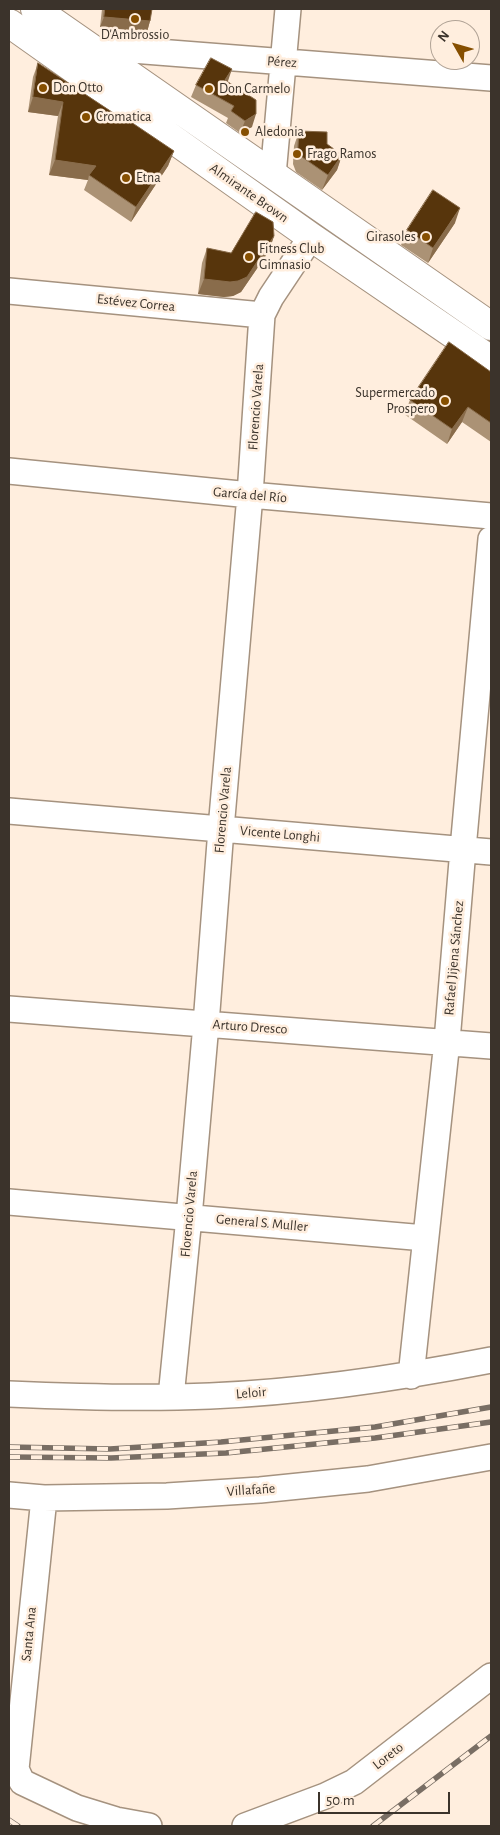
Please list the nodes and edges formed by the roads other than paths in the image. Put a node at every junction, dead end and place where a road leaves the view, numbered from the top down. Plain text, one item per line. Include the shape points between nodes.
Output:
1 (34, 9) edge
2 (288, 9) edge
3 (9, 23) edge
4 (100, 54) junction
5 (284, 62) junction
6 (77, 70) junction
7 (491, 78) edge
8 (273, 175) junction
9 (312, 237) junction
10 (9, 291) edge
11 (262, 316) junction
12 (491, 326) edge
13 (491, 360) edge
14 (9, 471) edge
15 (250, 495) junction
16 (491, 516) edge
17 (491, 539) edge
18 (9, 811) edge
19 (221, 828) junction
20 (462, 849) junction
21 (491, 852) edge
22 (9, 1009) edge
23 (206, 1024) junction
24 (447, 1041) junction
25 (491, 1046) edge
26 (9, 1202) edge
27 (189, 1217) junction
28 (426, 1238) junction
29 (491, 1360) edge
30 (410, 1376) junction
31 (9, 1394) edge
32 (171, 1397) junction
33 (491, 1457) edge
34 (9, 1495) edge
35 (44, 1498) junction
36 (491, 1676) edge
37 (149, 1826) edge
38 (245, 1826) edge

1 - 4 main road, Almirante Brown
2 - 5 street
3 - 6 main road, Almirante Brown
4 - 5 street, Pérez via 132,50
4 - 6 street, Pérez
4 - 8 main road, Almirante Brown
5 - 7 street, Pérez
5 - 8 street
6 - 9 main road, Almirante Brown
8 - 12 main road, Almirante Brown
9 - 11 street, Florencio Varela via 271,296
9 - 13 main road, Almirante Brown
10 - 11 street, Estévez Correa
11 - 15 street, Florencio Varela
14 - 15 street, García del Río
15 - 16 street, García del Río
15 - 19 street, Florencio Varela
17 - 20 street, Rafael Jijena Sánchez
18 - 19 street, Vicente Longhi
19 - 20 street, Vicente Longhi
19 - 23 street, Florencio Varela
20 - 21 street, Vicente Longhi
20 - 24 street, Rafael Jijena Sánchez
22 - 23 street, Arturo Dresco
23 - 24 street, Arturo Dresco
23 - 27 street, Florencio Varela
24 - 25 street, Arturo Dresco
24 - 28 street, Rafael Jijena Sánchez
26 - 27 street, General S. Muller
27 - 28 street, General S. Muller
27 - 32 street, Florencio Varela
28 - 30 street, Rafael Jijena Sánchez
29 - 30 street, Leloir
30 - 32 street, Leloir via 257,1393
31 - 32 street, Leloir
33 - 35 street, Villafañe via 368,1479 314,1485 167,1496
34 - 35 street, Villafañe
35 - 37 street, Santa Ana via 16,1770 22,1782 77,1808
36 - 38 street, Loreto via 354,1782

